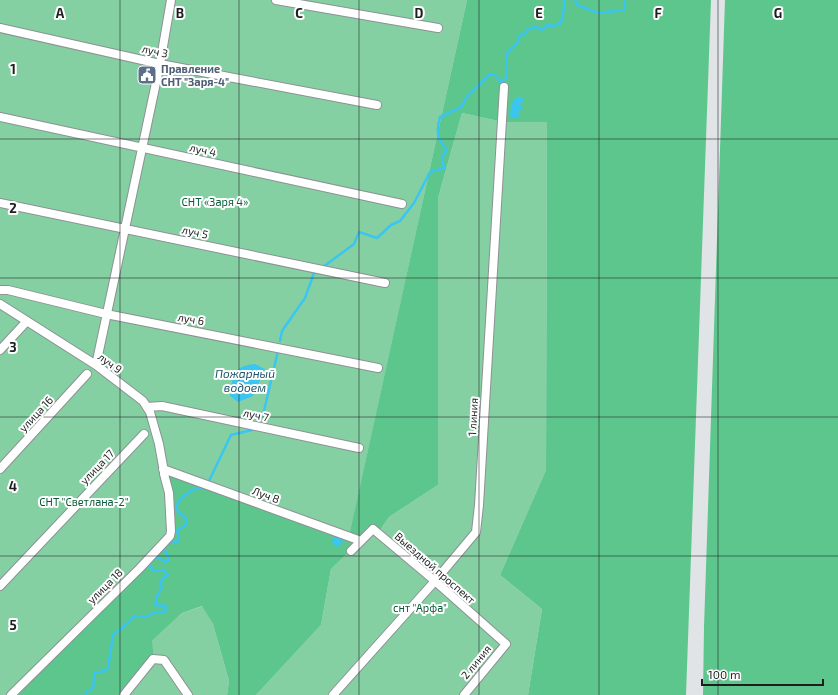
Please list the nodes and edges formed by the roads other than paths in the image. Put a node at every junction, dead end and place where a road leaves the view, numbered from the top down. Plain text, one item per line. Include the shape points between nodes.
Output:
1 (171, 0) edge
2 (276, 0) edge
3 (0, 28) edge
4 (438, 28) dead end
5 (160, 64) junction
6 (504, 87) dead end
7 (377, 105) dead end
8 (0, 118) edge
9 (142, 148) junction
10 (0, 202) edge
11 (402, 204) dead end
12 (125, 229) junction
13 (385, 283) dead end
14 (0, 290) edge
15 (0, 304) edge
16 (106, 314) junction
17 (26, 322) junction
18 (0, 350) edge
19 (96, 365) junction
20 (378, 368) dead end
21 (88, 374) dead end
22 (147, 407) junction
23 (144, 434) dead end
24 (359, 448) dead end
25 (0, 469) edge
26 (164, 472) junction
27 (361, 540) junction
28 (350, 551) dead end
29 (435, 581) junction
30 (0, 586) edge
31 (506, 644) joint
32 (11, 695) edge
33 (124, 695) edge
34 (188, 695) edge
35 (333, 695) edge
36 (464, 695) edge

1 - 5 street
2 - 4 street
3 - 5 street, луч 3
5 - 7 street, луч 3
5 - 9 street
6 - 29 street, 1 линия via 476,532
8 - 9 street, луч 4
9 - 11 street, луч 4
9 - 12 street
10 - 12 street, луч 5
12 - 13 street, луч 5
12 - 16 street
14 - 16 street, луч 6
15 - 17 street, луч 9
16 - 19 street
16 - 20 street, луч 6
17 - 18 street
17 - 19 street, луч 9
19 - 22 street, луч 9 via 143,401
21 - 25 street, улица 16
22 - 24 street, луч 7 via 162,406
22 - 26 street, луч 9 via 159,444
23 - 30 street, улица 17
26 - 27 street, Луч 8
26 - 32 street, улица 18 via 169,493 170,536
27 - 28 street, Выездной проспект
27 - 29 street, Выездной проспект via 373,529
29 - 31 street, Выездной проспект
29 - 35 street, 1 линия
31 - 36 street, 2 линия
33 - 34 street via 153,659 164,660

